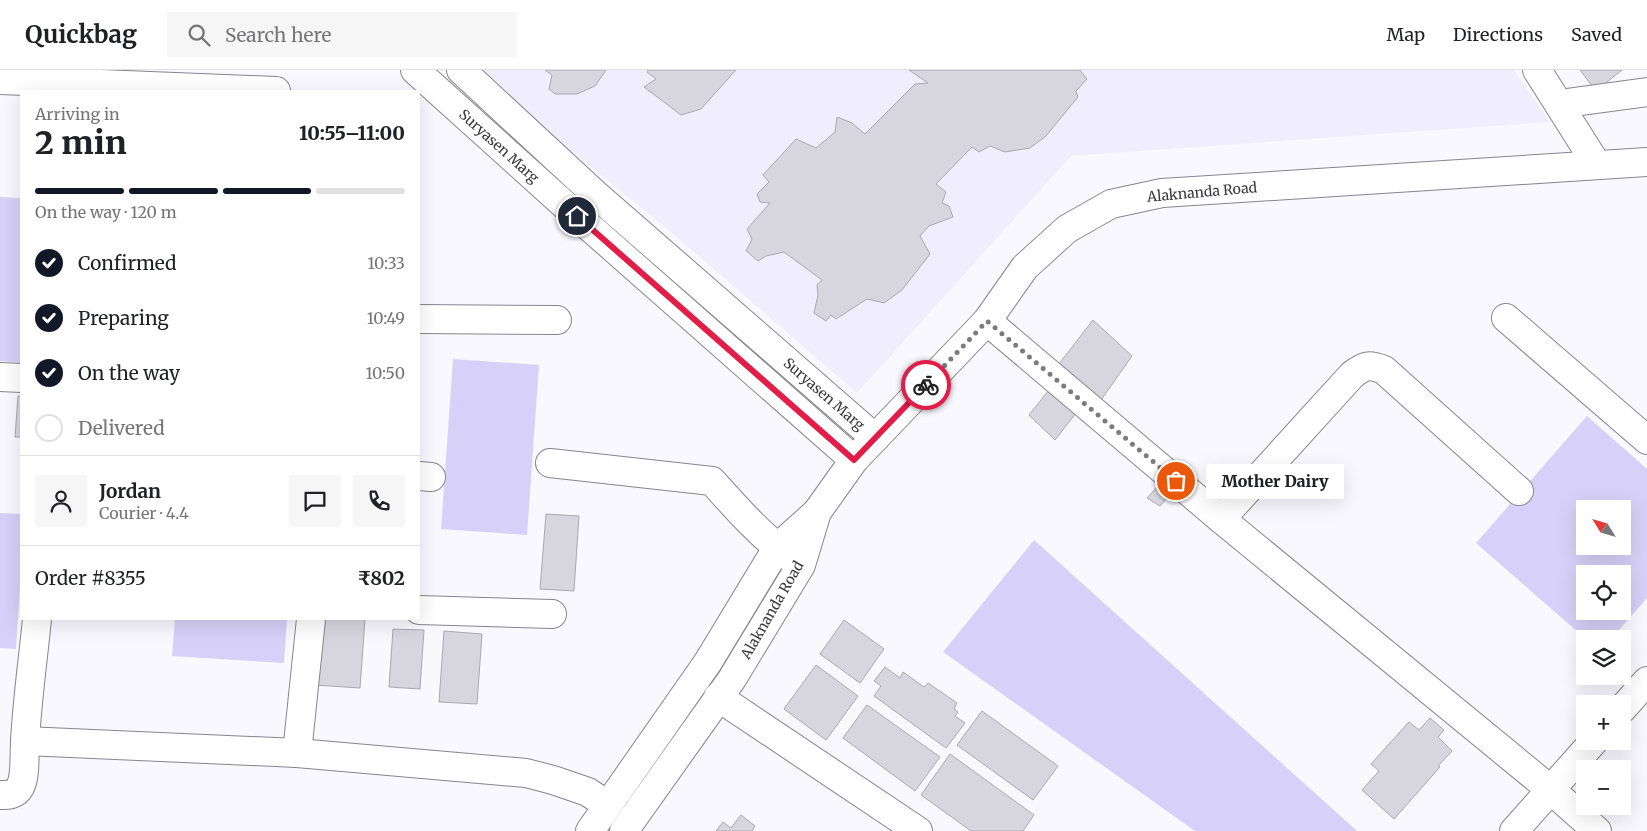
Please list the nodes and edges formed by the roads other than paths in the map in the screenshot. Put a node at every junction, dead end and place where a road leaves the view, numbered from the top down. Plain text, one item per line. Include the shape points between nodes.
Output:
1 (415, 70) edge
2 (461, 70) edge
3 (1537, 70) edge
4 (0, 80) edge
5 (251, 90) edge
6 (1647, 92) edge
7 (1559, 104) junction
8 (1647, 162) edge
9 (1597, 165) junction
10 (1506, 318) dead end
11 (420, 319) edge
12 (557, 320) dead end
13 (987, 321) junction
14 (0, 377) edge
15 (20, 378) edge
16 (874, 438) junction
17 (1647, 440) edge
18 (854, 460) junction
19 (550, 463) dead end
20 (1519, 491) dead end
21 (817, 512) junction
22 (1221, 519) junction
23 (777, 548) junction
24 (800, 565) junction
25 (420, 610) edge
26 (552, 614) dead end
27 (36, 620) edge
28 (311, 620) edge
29 (1647, 681) edge
30 (718, 698) junction
31 (1631, 699) edge
32 (25, 741) junction
33 (1586, 750) edge
34 (298, 753) junction
35 (1551, 790) junction
36 (0, 795) edge
37 (607, 805) junction
38 (590, 831) edge
39 (624, 831) edge
40 (918, 831) edge
41 (1514, 831) edge
42 (1597, 831) edge

1 - 18 street, Suryasen Marg
2 - 16 street, Suryasen Marg via 595,194
3 - 7 street
4 - 5 street
6 - 7 street
7 - 9 street
8 - 9 street, Alaknanda Road
9 - 13 street, Alaknanda Road via 1162,193 1111,204 1067,230 1025,267
10 - 17 street
11 - 12 street
13 - 16 street, Alaknanda Road
13 - 22 street
14 - 15 street
16 - 18 street, Alaknanda Road
18 - 21 street, Alaknanda Road
19 - 23 street via 712,481
20 - 22 street via 1384,370 1364,366 1352,375
21 - 23 street
21 - 24 street, Alaknanda Road
22 - 35 street
23 - 24 street
23 - 37 street via 708,662
24 - 30 street, Alaknanda Road
25 - 26 street
27 - 32 street
28 - 34 street
29 - 31 street
30 - 39 street, Alaknanda Road
30 - 40 street
32 - 34 street
32 - 36 street via 20,789
33 - 35 street
34 - 37 street via 526,773 588,792
35 - 41 street
35 - 42 street
37 - 38 street

